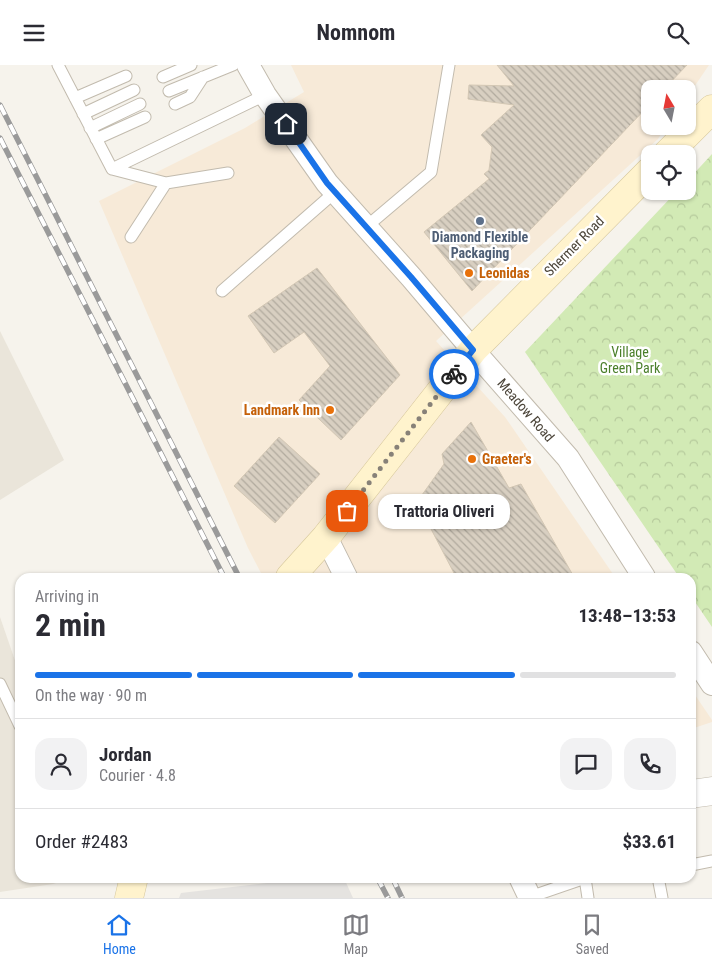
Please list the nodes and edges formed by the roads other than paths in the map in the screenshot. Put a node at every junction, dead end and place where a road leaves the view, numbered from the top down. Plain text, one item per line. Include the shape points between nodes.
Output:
1 (58, 65) edge
2 (191, 65) edge
3 (233, 65) edge
4 (248, 65) edge
5 (449, 65) edge
6 (126, 76) dead end
7 (163, 77) dead end
8 (203, 77) junction
9 (134, 90) dead end
10 (169, 91) dead end
11 (265, 95) junction
12 (75, 98) junction
13 (175, 103) dead end
14 (140, 104) dead end
15 (712, 109) edge
16 (83, 115) junction
17 (145, 117) dead end
18 (90, 128) junction
19 (96, 139) junction
20 (676, 145) edge
21 (112, 169) junction
22 (228, 173) dead end
23 (641, 180) edge
24 (166, 183) junction
25 (335, 192) junction
26 (366, 227) junction
27 (131, 237) dead end
28 (222, 291) dead end
29 (473, 350) junction
30 (326, 537) junction
31 (294, 573) edge
32 (344, 573) edge
33 (641, 573) edge
34 (696, 660) edge
35 (712, 684) edge
36 (0, 685) edge
37 (15, 716) edge
38 (712, 791) edge
39 (696, 794) edge
40 (712, 861) edge
41 (696, 864) edge
42 (133, 883) edge
43 (523, 883) edge
44 (571, 883) edge
45 (586, 883) edge
46 (659, 883) edge
47 (129, 898) edge
48 (530, 898) edge
49 (588, 898) edge
50 (662, 898) edge

1 - 12 lane
2 - 7 lane
3 - 8 lane
4 - 11 street, Meadow Road
5 - 26 lane via 431,172
6 - 12 lane
8 - 10 lane
8 - 13 lane via 190,97
9 - 16 lane
11 - 21 lane
11 - 25 street, Meadow Road
12 - 16 lane
14 - 18 lane
15 - 20 main road
16 - 18 lane
17 - 19 lane
18 - 19 lane
19 - 21 lane
21 - 24 lane
22 - 24 lane
23 - 29 main road, Shermer Road
24 - 27 lane
25 - 26 street, Meadow Road
25 - 28 lane
26 - 29 street, Meadow Road
29 - 30 main road, Shermer Road
29 - 33 street, Meadow Road via 568,458
30 - 31 main road, Shermer Road
30 - 32 street
34 - 35 street
36 - 37 lane
38 - 39 street
40 - 41 lane
42 - 47 main road
43 - 48 street
44 - 48 lane
45 - 49 lane
46 - 50 lane

